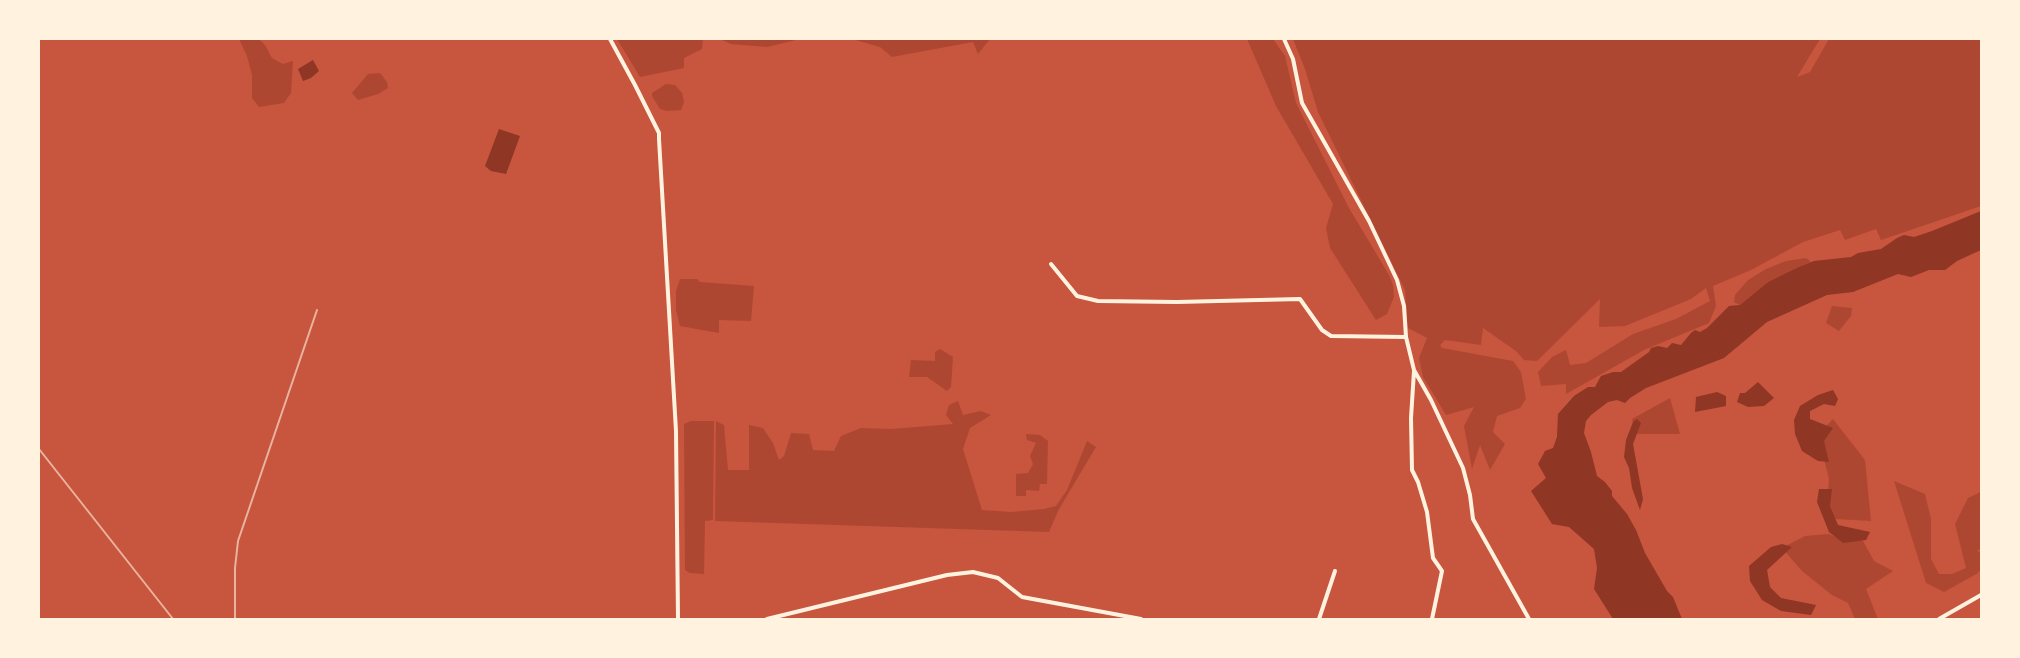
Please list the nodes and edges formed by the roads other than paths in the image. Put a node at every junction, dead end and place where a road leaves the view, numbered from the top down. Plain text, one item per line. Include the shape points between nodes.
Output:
1 (610, 39) edge
2 (1284, 39) edge
3 (1051, 264) dead end
4 (1406, 337) junction
5 (1414, 370) junction
6 (1335, 571) dead end
7 (1981, 595) edge
8 (678, 619) edge
9 (767, 619) edge
10 (1141, 619) edge
11 (1319, 619) edge
12 (1432, 619) edge
13 (1529, 619) edge
14 (1939, 619) edge

1 - 8 street via 660,139 676,431
2 - 4 street via 1293,59 1302,103 1397,280 1404,306
3 - 4 street via 1077,296 1098,301 1300,299 1322,330 1331,336
4 - 5 street
5 - 12 street via 1412,470 1427,512 1433,558 1442,571
5 - 13 street via 1464,468 1473,519
6 - 11 street
7 - 14 street
9 - 10 street via 947,575 973,572 998,578 1022,597

